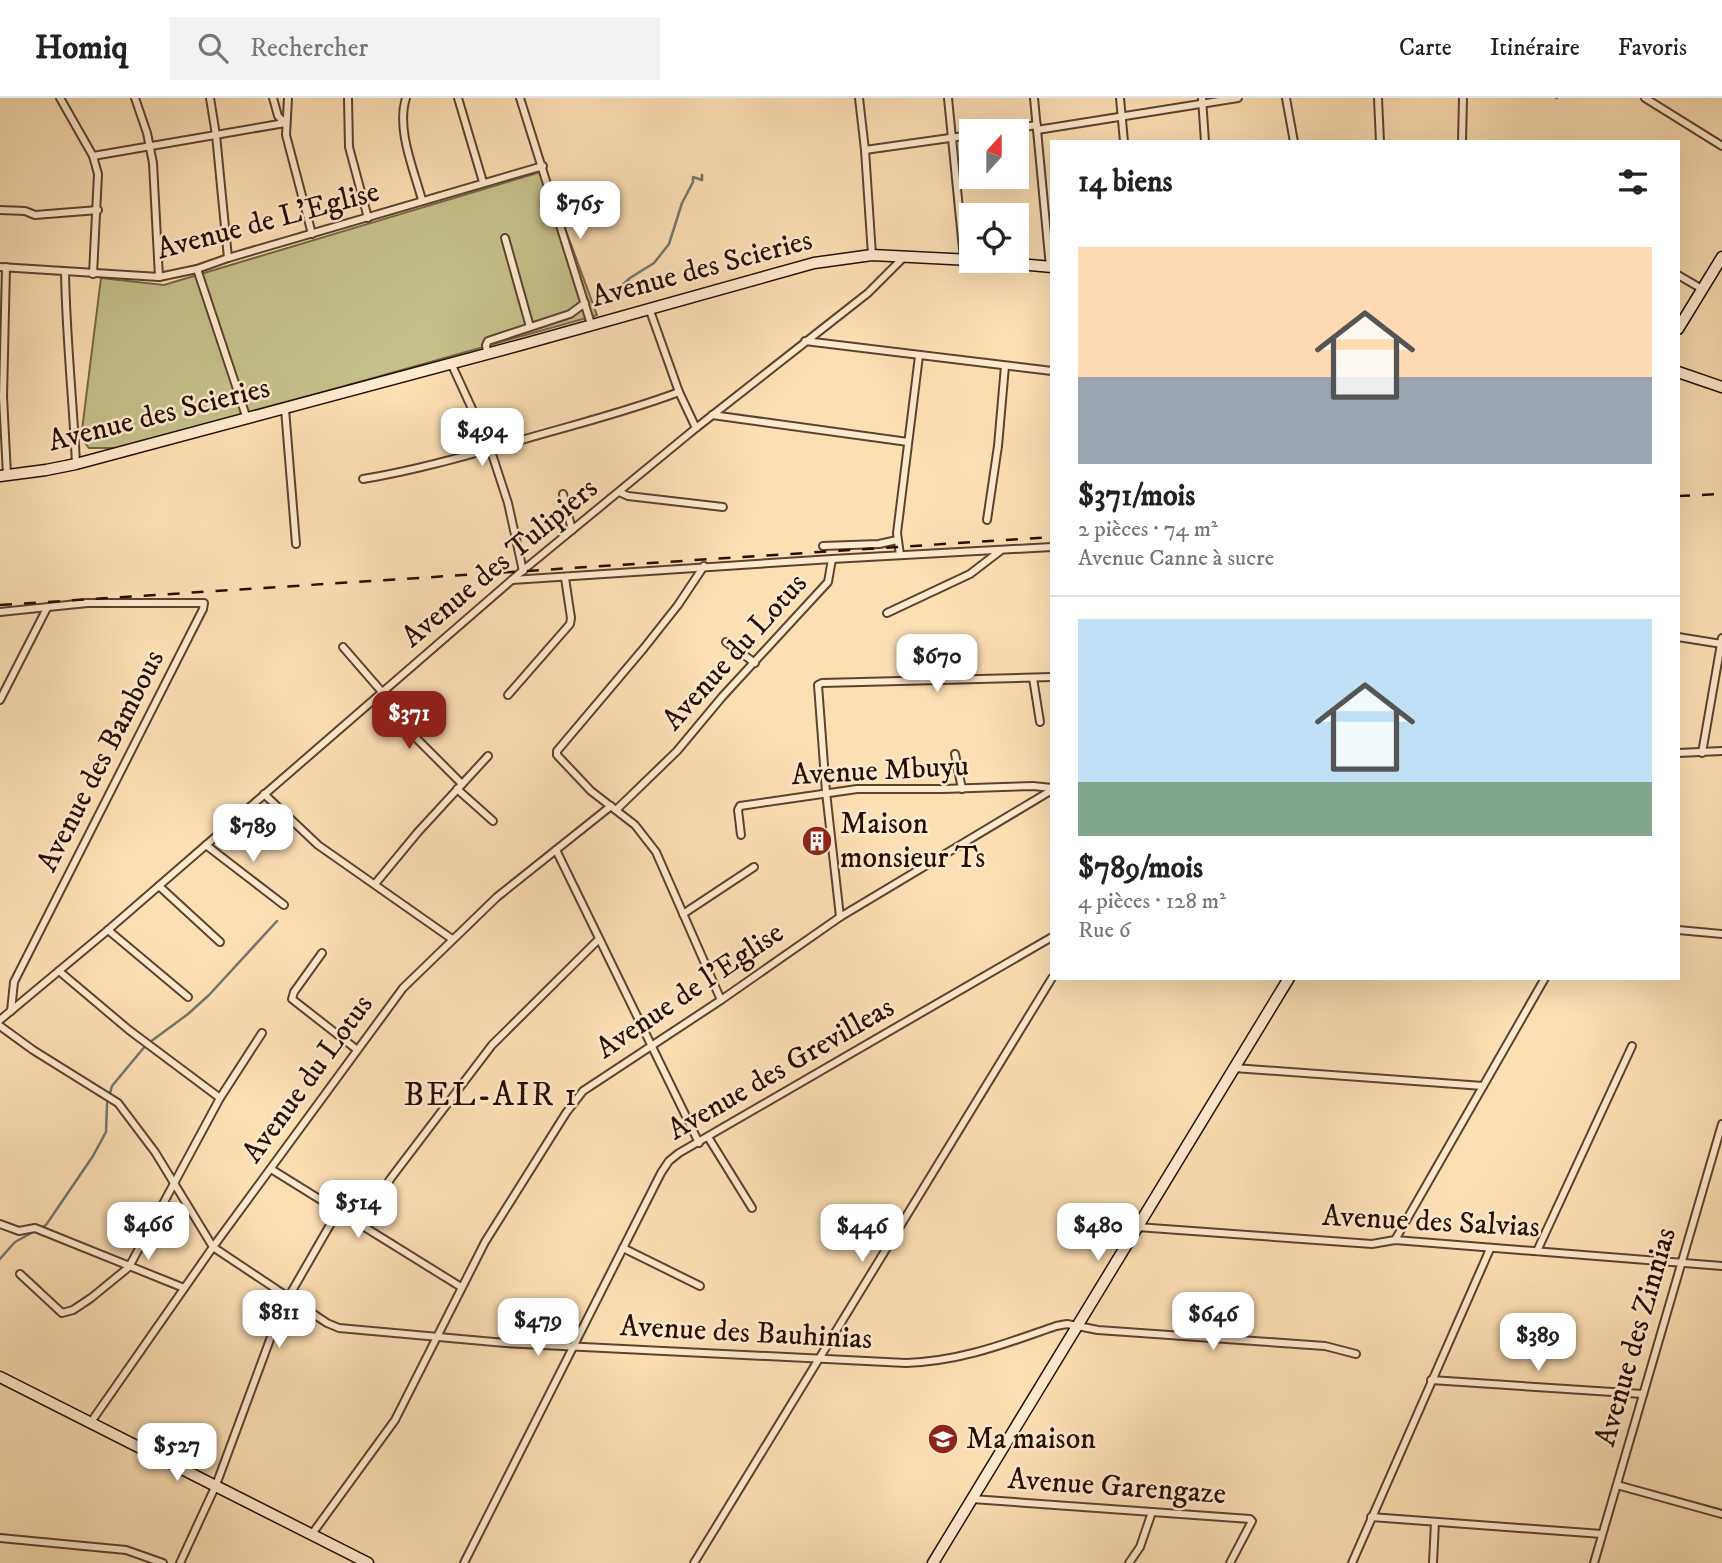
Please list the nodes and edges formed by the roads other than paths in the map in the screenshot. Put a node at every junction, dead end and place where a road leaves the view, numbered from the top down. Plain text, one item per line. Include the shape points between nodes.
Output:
1 (60, 98) edge
2 (135, 98) edge
3 (210, 98) edge
4 (273, 98) edge
5 (288, 98) edge
6 (348, 98) edge
7 (405, 98) edge
8 (458, 98) edge
9 (520, 98) edge
10 (859, 98) edge
11 (948, 98) edge
12 (1034, 98) edge
13 (1120, 98) edge
14 (1238, 98) edge
15 (1286, 98) edge
16 (1378, 98) edge
17 (1463, 98) edge
18 (1645, 98) edge
19 (1203, 101) edge
20 (1122, 117) junction
21 (285, 123) junction
22 (1037, 128) junction
23 (1029, 129) edge
24 (216, 135) junction
25 (959, 137) edge
26 (952, 138) junction
27 (1124, 140) edge
28 (1205, 140) edge
29 (1294, 140) edge
30 (1380, 140) edge
31 (1462, 140) edge
32 (150, 145) junction
33 (1722, 146) edge
34 (865, 150) junction
35 (93, 156) junction
36 (542, 166) junction
37 (483, 183) junction
38 (422, 201) junction
39 (961, 203) edge
40 (0, 210) edge
41 (98, 210) junction
42 (368, 218) junction
43 (312, 234) junction
44 (505, 238) dead end
45 (872, 255) junction
46 (906, 255) junction
47 (1050, 257) edge
48 (1722, 257) edge
49 (228, 258) junction
50 (959, 258) edge
51 (1029, 265) edge
52 (3, 267) edge
53 (1050, 267) edge
54 (197, 269) junction
55 (65, 272) junction
56 (93, 274) junction
57 (1680, 276) edge
58 (159, 277) junction
59 (1702, 289) junction
60 (585, 303) junction
61 (649, 308) junction
62 (591, 324) junction
63 (1680, 326) edge
64 (530, 327) junction
65 (805, 341) junction
66 (487, 353) junction
67 (919, 356) junction
68 (451, 363) junction
69 (1005, 366) junction
70 (1050, 371) edge
71 (1680, 373) edge
72 (1722, 387) edge
73 (679, 393) junction
74 (285, 408) junction
75 (712, 415) junction
76 (247, 419) junction
77 (696, 428) junction
78 (908, 442) junction
79 (490, 448) junction
80 (76, 464) junction
81 (4, 475) edge
82 (363, 478) dead end
83 (619, 492) junction
84 (563, 494) dead end
85 (723, 507) dead end
86 (987, 520) dead end
87 (572, 530) junction
88 (897, 540) junction
89 (296, 544) dead end
90 (823, 547) dead end
91 (1050, 547) edge
92 (1001, 550) junction
93 (900, 555) junction
94 (832, 559) junction
95 (704, 566) junction
96 (523, 571) junction
97 (565, 578) junction
98 (512, 580) junction
99 (47, 608) junction
100 (0, 611) edge
101 (887, 613) dead end
102 (1680, 637) edge
103 (726, 642) dead end
104 (1722, 642) edge
105 (343, 647) dead end
106 (755, 663) junction
107 (1050, 677) edge
108 (1033, 678) junction
109 (382, 692) junction
110 (509, 695) dead end
111 (376, 698) junction
112 (0, 699) edge
113 (1040, 722) dead end
114 (1722, 751) edge
115 (1680, 753) edge
116 (1703, 753) junction
117 (955, 754) dead end
118 (488, 756) dead end
119 (460, 787) junction
120 (962, 789) junction
121 (1050, 789) edge
122 (1050, 790) edge
123 (826, 792) junction
124 (264, 794) junction
125 (613, 808) junction
126 (493, 821) dead end
127 (741, 835) dead end
128 (206, 845) junction
129 (556, 850) junction
130 (754, 867) dead end
131 (375, 884) junction
132 (159, 886) junction
133 (284, 905) dead end
134 (684, 914) junction
135 (841, 918) junction
136 (108, 930) junction
137 (1680, 930) edge
138 (1722, 934) edge
139 (1050, 938) edge
140 (452, 939) junction
141 (599, 939) junction
142 (220, 942) dead end
143 (323, 953) dead end
144 (59, 971) junction
145 (1051, 980) edge
146 (1288, 980) edge
147 (1544, 980) edge
148 (188, 997) dead end
149 (721, 1000) junction
150 (11, 1011) junction
151 (0, 1023) edge
152 (262, 1033) dead end
153 (651, 1046) junction
154 (1632, 1046) dead end
155 (356, 1049) junction
156 (1234, 1068) junction
157 (1483, 1086) junction
158 (220, 1098) junction
159 (1722, 1124) edge
160 (1720, 1135) edge
161 (708, 1137) junction
162 (699, 1143) junction
163 (271, 1169) junction
164 (174, 1182) junction
165 (752, 1208) dead end
166 (338, 1212) junction
167 (0, 1224) edge
168 (360, 1225) junction
169 (1138, 1227) junction
170 (1395, 1240) junction
171 (213, 1247) junction
172 (623, 1248) junction
173 (1490, 1249) junction
174 (1537, 1251) junction
175 (1680, 1263) junction
176 (1722, 1266) edge
177 (129, 1267) junction
178 (20, 1274) dead end
179 (700, 1286) dead end
180 (461, 1287) junction
181 (184, 1289) junction
182 (288, 1297) junction
183 (1078, 1327) junction
184 (436, 1338) junction
185 (572, 1347) junction
186 (1356, 1354) dead end
187 (821, 1358) junction
188 (0, 1377) edge
189 (1431, 1380) junction
190 (1643, 1394) junction
191 (90, 1422) junction
192 (216, 1485) junction
193 (1617, 1485) junction
194 (972, 1499) junction
195 (1152, 1512) junction
196 (1722, 1514) edge
197 (1371, 1517) junction
198 (1435, 1522) junction
199 (313, 1534) junction
200 (1602, 1534) junction
201 (0, 1538) edge
202 (163, 1563) edge
203 (180, 1563) edge
204 (368, 1563) edge
205 (464, 1563) edge
206 (694, 1563) edge
207 (933, 1563) edge
208 (1129, 1563) edge
209 (1230, 1563) edge
210 (1352, 1563) edge
211 (1433, 1563) edge
212 (1594, 1563) edge

1 - 35 street
2 - 32 street
3 - 24 street
4 - 21 street
5 - 21 street
6 - 42 street via 349,147
7 - 38 street via 402,114
8 - 37 street
9 - 36 street
10 - 34 street
11 - 26 street
12 - 22 street
13 - 20 street
14 - 19 street
15 - 29 street
16 - 30 street
17 - 31 street
18 - 33 street
19 - 20 street
19 - 28 street
20 - 22 street
20 - 27 street
21 - 24 street
21 - 43 street
22 - 23 street
22 - 47 street
24 - 32 street
24 - 49 street
25 - 26 street
26 - 34 street
26 - 39 street
32 - 35 street
32 - 58 street
34 - 45 street
35 - 41 street
36 - 37 street, Avenue de L'Eglise
36 - 60 street
37 - 38 street, Avenue de L'Eglise
38 - 42 street, Avenue de L'Eglise
40 - 41 street via 35,215
41 - 56 street
42 - 43 street, Avenue de L'Eglise
43 - 49 street, Avenue de L'Eglise
44 - 64 street
45 - 46 street, Avenue des Scieries
45 - 61 street, Avenue des Scieries via 814,263
46 - 50 street, Avenue des Scieries
46 - 65 street, Avenue des Tulipiers via 868,293
48 - 59 street
49 - 54 street, Avenue de L'Eglise
51 - 53 street
52 - 55 street, Avenue de L'Eglise
52 - 81 street
54 - 58 street, Avenue de L'Eglise
54 - 76 street
55 - 56 street, Avenue de L'Eglise
55 - 80 street
56 - 58 street, Avenue de L'Eglise
57 - 59 street
59 - 63 street
60 - 62 street
60 - 64 street via 570,314
61 - 62 street, Avenue des Scieries
61 - 73 street
62 - 66 street, Avenue des Scieries
64 - 66 street via 488,341
65 - 67 street
65 - 75 street, Avenue des Tulipiers
66 - 68 street, Avenue des Scieries
67 - 69 street
67 - 78 street
68 - 74 street, Avenue des Scieries
68 - 79 street
69 - 70 street
69 - 86 street
71 - 72 street
73 - 77 street
73 - 79 street
74 - 76 street, Avenue des Scieries
74 - 89 street
75 - 77 street, Avenue des Tulipiers
75 - 78 street
76 - 80 street, Avenue des Scieries
77 - 83 street, Avenue des Tulipiers
78 - 88 street
79 - 82 street
79 - 96 street
80 - 81 street, Avenue des Scieries
83 - 85 street
83 - 87 street, Avenue des Tulipiers
84 - 87 street
87 - 96 street, Avenue des Tulipiers
88 - 90 street
88 - 93 street
91 - 92 street, Avenue du Lotus
92 - 93 street, Avenue du Lotus
92 - 101 street via 970,574
93 - 94 street, Avenue du Lotus
94 - 95 street
94 - 106 street, Avenue du Lotus via 828,582
95 - 97 street
95 - 125 street via 644,648 557,751
96 - 98 street, Avenue des Tulipiers
97 - 98 street
97 - 110 street via 570,624
98 - 109 street, Avenue des Tulipiers
99 - 100 street
99 - 112 street
99 - 150 street, Avenue des Bambous via 87,603 204,603 15,982
102 - 104 street
103 - 106 street
104 - 116 street
105 - 109 street
106 - 125 street, Avenue du Lotus via 677,751
107 - 108 street
108 - 113 street
108 - 123 street via 819,684
109 - 111 street, Avenue des Tulipiers
111 - 119 street
111 - 124 street, Avenue des Tulipiers
114 - 116 street
115 - 116 street
117 - 120 street
118 - 119 street
119 - 126 street
119 - 131 street
120 - 121 street, Avenue Mbuyu
120 - 123 street, Avenue Mbuyu
122 - 135 street, Avenue de l'Eglise
123 - 127 street, Avenue Mbuyu via 740,806
123 - 135 street
124 - 128 street, Avenue des Tulipiers
124 - 131 street via 313,841
125 - 129 street, Avenue du Lotus
125 - 134 street via 646,837
128 - 132 street, Avenue des Tulipiers
128 - 133 street
129 - 140 street, Avenue du Lotus
129 - 141 street
130 - 134 street
131 - 140 street
132 - 136 street, Avenue des Tulipiers
132 - 142 street
134 - 149 street
135 - 149 street, Avenue de l'Eglise
136 - 144 street, Avenue des Tulipiers
136 - 148 street
137 - 138 street
139 - 161 street, Avenue des Grevilleas
140 - 155 street, Avenue du Lotus via 403,988
141 - 153 street
141 - 168 street via 492,1045
143 - 155 street via 292,999
144 - 150 street, Avenue des Tulipiers
144 - 158 street
145 - 187 street
146 - 156 street
147 - 157 street
149 - 153 street, Avenue de l'Eglise
150 - 151 street, Avenue des Tulipiers
151 - 164 street, Avenue des Bauhinias via 33,1050 111,1097 137,1126
152 - 158 street
153 - 162 street
153 - 180 street, Avenue de l'Eglise via 578,1097
154 - 174 street
155 - 163 street, Avenue du Lotus
156 - 157 street
156 - 169 street
157 - 170 street
158 - 164 street
159 - 160 street, Avenue des Zinnias
160 - 175 street, Avenue des Zinnias
161 - 162 street, Avenue des Grevilleas
161 - 165 street
162 - 172 street, Avenue des Grevilleas via 665,1167
163 - 166 street
163 - 171 street, Avenue du Lotus
164 - 171 street, Avenue des Bauhinias
164 - 177 street
166 - 168 street
166 - 182 street
167 - 177 street via 19,1231 36,1228
168 - 180 street
169 - 170 street, Avenue des Salvias via 1372,1244
169 - 183 street
170 - 173 street, Avenue des Salvias
171 - 181 street, Avenue du Lotus
171 - 182 street, Avenue des Bauhinias
172 - 179 street
172 - 185 street, Avenue des Grevilleas
173 - 174 street, Avenue des Salvias
173 - 189 street
174 - 175 street, Avenue des Salvias
175 - 176 street, Avenue des Salvias
175 - 190 street, Avenue des Zinnias
177 - 178 street via 91,1298 62,1313
177 - 181 street
180 - 184 street, Avenue de l'Eglise
181 - 191 street, Avenue du Lotus
182 - 184 street, Avenue des Bauhinias via 339,1328
182 - 192 street
183 - 186 street, Avenue des Bauhinias via 1325,1346
183 - 187 street, Avenue des Bauhinias via 1056,1326 969,1356 940,1361
183 - 194 street
184 - 185 street, Avenue des Bauhinias
184 - 199 street, Avenue de l'Eglise via 386,1435
185 - 187 street, Avenue des Bauhinias
185 - 205 street, Avenue des Grevilleas
187 - 206 street
188 - 191 street
189 - 190 street
189 - 197 street
190 - 193 street, Avenue des Zinnias
191 - 192 street
192 - 199 street
192 - 203 street
193 - 196 street
193 - 200 street, Avenue des Zinnias
194 - 195 street, Avenue Garengaze
194 - 207 street
195 - 208 street
195 - 209 street, Avenue Garengaze via 1250,1519
197 - 198 street
197 - 210 street
198 - 200 street
198 - 211 street
199 - 204 street
200 - 212 street, Avenue des Zinnias
201 - 202 street via 126,1550

